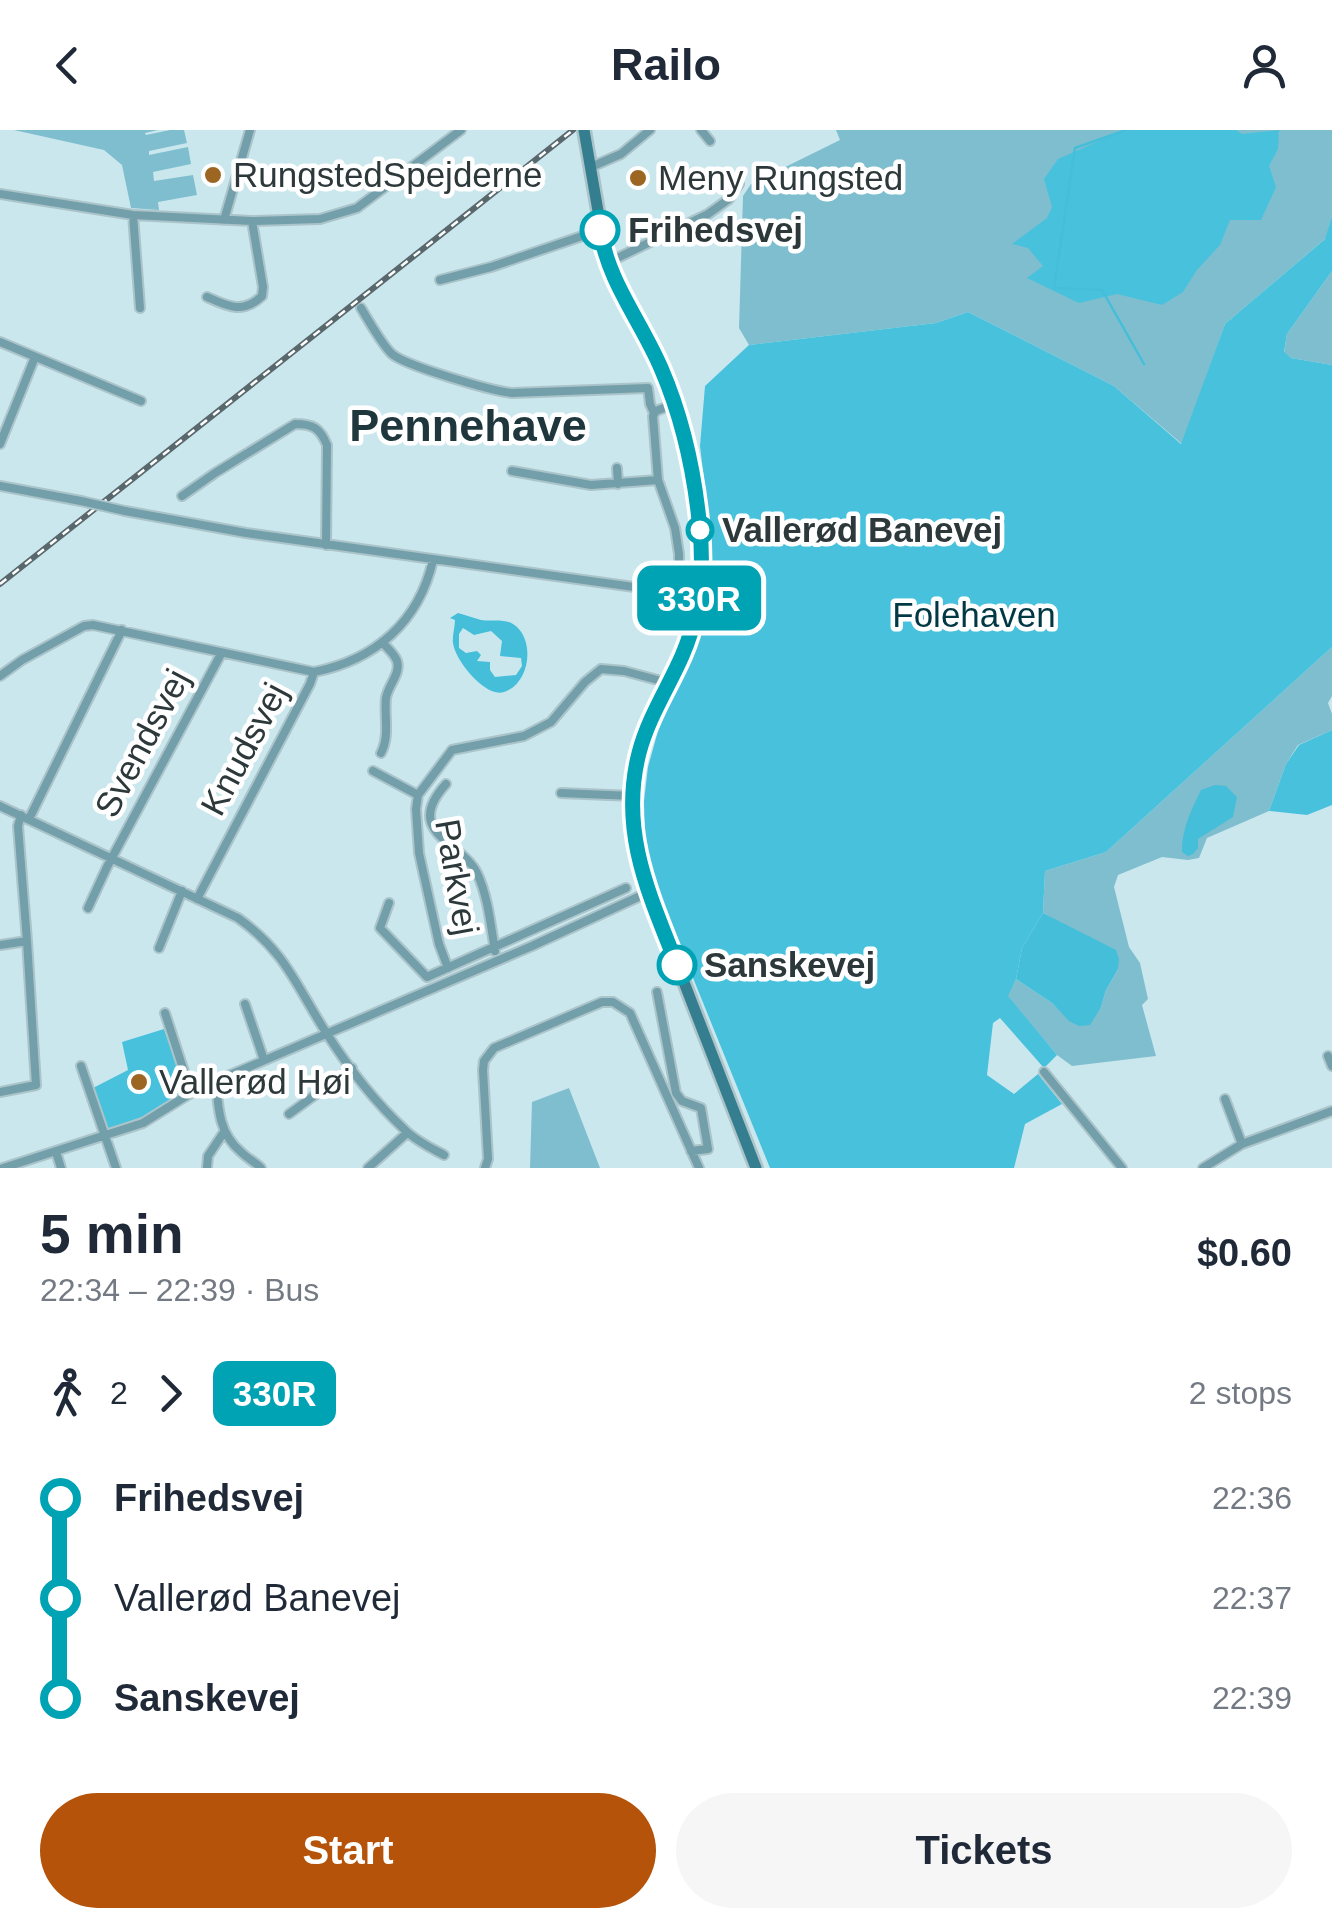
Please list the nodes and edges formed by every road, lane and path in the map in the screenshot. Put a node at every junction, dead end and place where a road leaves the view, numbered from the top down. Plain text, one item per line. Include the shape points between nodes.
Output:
1 (250, 130) edge
2 (461, 130) edge
3 (584, 130) edge
4 (650, 130) edge
5 (701, 130) edge
6 (710, 141) dead end
7 (591, 168) junction
8 (738, 184) dead end
9 (0, 194) edge
10 (133, 215) junction
11 (224, 220) junction
12 (252, 221) junction
13 (600, 230) junction
14 (607, 263) junction
15 (440, 280) dead end
16 (207, 297) dead end
17 (140, 308) dead end
18 (360, 308) dead end
19 (0, 342) edge
20 (35, 356) junction
21 (141, 402) dead end
22 (674, 404) junction
23 (654, 413) junction
24 (0, 444) edge
25 (617, 468) dead end
26 (512, 471) dead end
27 (658, 480) junction
28 (618, 484) junction
29 (0, 486) edge
30 (182, 496) dead end
31 (326, 545) junction
32 (433, 560) junction
33 (679, 594) junction
34 (699, 596) junction
35 (122, 630) junction
36 (382, 642) junction
37 (222, 654) junction
38 (314, 672) junction
39 (0, 676) edge
40 (669, 682) junction
41 (382, 753) dead end
42 (373, 771) dead end
43 (446, 784) dead end
44 (561, 793) dead end
45 (418, 795) junction
46 (632, 796) junction
47 (0, 806) edge
48 (25, 818) junction
49 (112, 859) junction
50 (626, 888) dead end
51 (182, 892) junction
52 (649, 892) junction
53 (197, 898) junction
54 (389, 903) dead end
55 (88, 908) dead end
56 (28, 941) junction
57 (0, 945) edge
58 (159, 948) dead end
59 (495, 948) junction
60 (497, 961) junction
61 (448, 968) junction
62 (657, 992) dead end
63 (244, 1004) dead end
64 (164, 1013) dead end
65 (327, 1034) junction
66 (1328, 1056) dead end
67 (264, 1060) junction
68 (82, 1066) dead end
69 (1332, 1066) edge
70 (352, 1068) junction
71 (1044, 1072) dead end
72 (216, 1081) junction
73 (0, 1092) edge
74 (192, 1093) junction
75 (1225, 1100) dead end
76 (1332, 1111) edge
77 (289, 1114) dead end
78 (224, 1132) junction
79 (683, 1132) junction
80 (407, 1133) junction
81 (106, 1135) junction
82 (671, 1137) dead end
83 (1242, 1144) junction
84 (691, 1150) junction
85 (56, 1152) junction
86 (444, 1156) dead end
87 (3, 1168) edge
88 (61, 1168) edge
89 (116, 1168) edge
90 (207, 1168) edge
91 (262, 1168) edge
92 (368, 1168) edge
93 (486, 1168) edge
94 (699, 1168) edge
95 (756, 1168) edge
96 (1122, 1168) edge
97 (1203, 1168) edge

1 - 11 street
2 - 12 street via 357,208 320,219
3 - 7 main road
4 - 7 street
5 - 6 street
7 - 13 main road
8 - 14 street via 708,214
9 - 10 street
10 - 11 street
10 - 17 street
11 - 12 street
12 - 16 street via 262,296 241,309
13 - 14 main road
13 - 15 street
14 - 22 main road
18 - 23 street via 389,351 404,360 494,391 648,388
19 - 20 street
20 - 21 street
20 - 24 street
22 - 23 street
22 - 34 main road via 701,533
23 - 27 street
25 - 28 street
26 - 28 street
27 - 28 street
27 - 33 street via 675,528
29 - 31 street, bridge
30 - 31 street via 295,424 308,424 326,445
31 - 32 street
32 - 33 street
32 - 36 street, Knudsvej via 421,599
33 - 34 street
34 - 40 main road via 689,640
35 - 37 street
35 - 39 street via 84,626
35 - 48 street
36 - 38 street, Knudsvej via 361,657
36 - 41 street via 398,664 386,697
37 - 38 street
37 - 49 street, Svendsvej
38 - 53 street, Knudsvej
40 - 45 street, Parkvej via 602,670 550,722 524,736 452,750
40 - 46 main road via 644,734
42 - 45 street, Parkvej
43 - 59 street via 431,818 444,842 475,868
44 - 46 street
45 - 61 street, Parkvej via 419,853
46 - 52 main road via 635,842
47 - 48 street
48 - 49 street
48 - 56 street via 18,826
49 - 51 street
49 - 55 street, Svendsvej
50 - 59 street
51 - 53 street
51 - 58 street
52 - 60 street
52 - 95 main road
53 - 65 street via 238,918 276,952
54 - 61 street via 380,928 427,977
56 - 57 street
56 - 73 street via 36,1085
59 - 60 street
59 - 61 street
60 - 65 street
62 - 84 street via 676,1093 701,1108 708,1149
63 - 67 street
64 - 74 street
65 - 67 street
65 - 70 street
66 - 69 street
67 - 72 street
68 - 81 street
70 - 77 street
70 - 80 street
71 - 96 street
72 - 74 street
72 - 78 street
74 - 81 street via 143,1123
75 - 83 street
76 - 83 street
78 - 90 street
78 - 91 street
79 - 82 street
79 - 84 street
79 - 93 street via 630,1013 602,1002 488,1054
80 - 86 street
80 - 92 street
81 - 85 street
81 - 89 street
83 - 97 street
84 - 94 street
85 - 87 street
85 - 88 street

